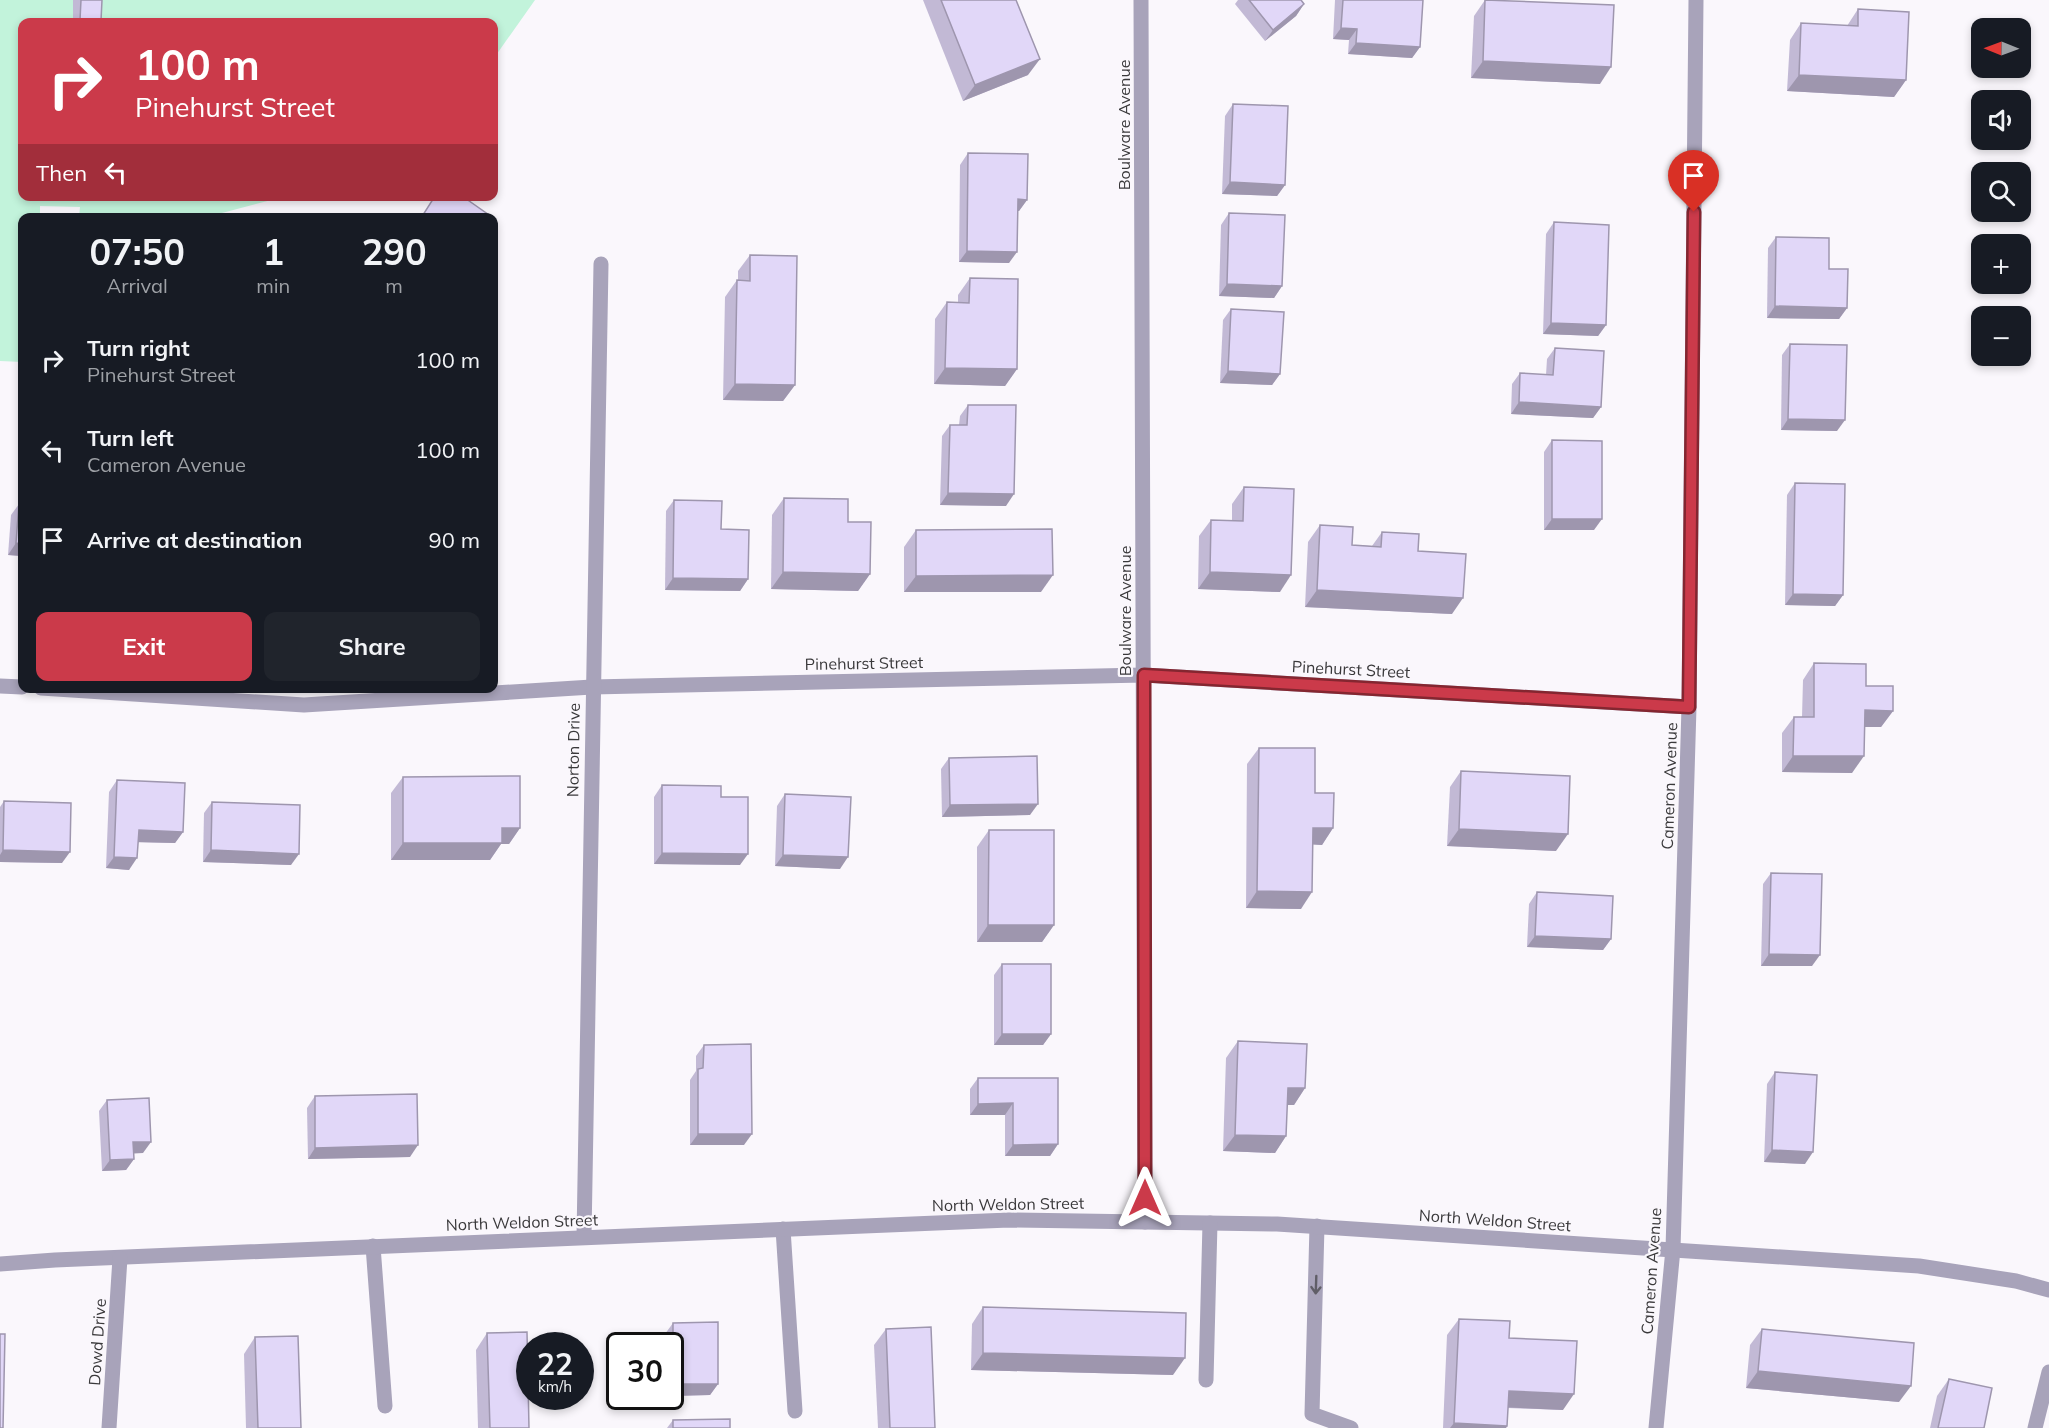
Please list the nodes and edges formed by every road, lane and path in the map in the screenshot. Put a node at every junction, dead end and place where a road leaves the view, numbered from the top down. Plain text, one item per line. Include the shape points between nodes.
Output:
1 (1141, 0) edge
2 (1696, 0) edge
3 (601, 264) dead end
4 (1144, 675) junction
5 (0, 686) edge
6 (18, 687) edge
7 (592, 687) junction
8 (118, 693) edge
9 (496, 693) edge
10 (498, 693) edge
11 (1689, 707) junction
12 (1145, 1222) junction
13 (1210, 1222) junction
14 (1317, 1226) junction
15 (783, 1229) junction
16 (584, 1237) junction
17 (373, 1246) junction
18 (1673, 1249) junction
19 (120, 1258) junction
20 (0, 1264) edge
21 (2049, 1290) edge
22 (2049, 1372) edge
23 (1206, 1380) dead end
24 (385, 1406) dead end
25 (795, 1411) dead end
26 (109, 1428) edge
27 (1351, 1428) edge
28 (1656, 1428) edge
29 (2035, 1428) edge

1 - 4 street, Boulware Avenue
2 - 11 street, Cameron Avenue
3 - 7 street, Norton Drive
4 - 7 street, Pinehurst Street
4 - 11 street, Pinehurst Street
4 - 12 street, Boulware Avenue
5 - 6 street
7 - 10 street, Pinehurst Street
7 - 16 street, Norton Drive
8 - 9 street, Pinehurst Street via 304,705
11 - 18 street, Cameron Avenue
12 - 13 street, North Weldon Street
12 - 15 street, North Weldon Street via 1009,1220
13 - 14 street, North Weldon Street
13 - 23 street
14 - 18 street, North Weldon Street
14 -> 27 street via 1312,1414
15 - 16 street, North Weldon Street
15 - 25 street
16 - 17 street, North Weldon Street
17 - 19 street, North Weldon Street
17 - 24 street
18 - 21 street, North Weldon Street via 1919,1266
18 - 28 street, Cameron Avenue
19 - 20 street, North Weldon Street
19 - 26 street, Dowd Drive
22 - 29 street

